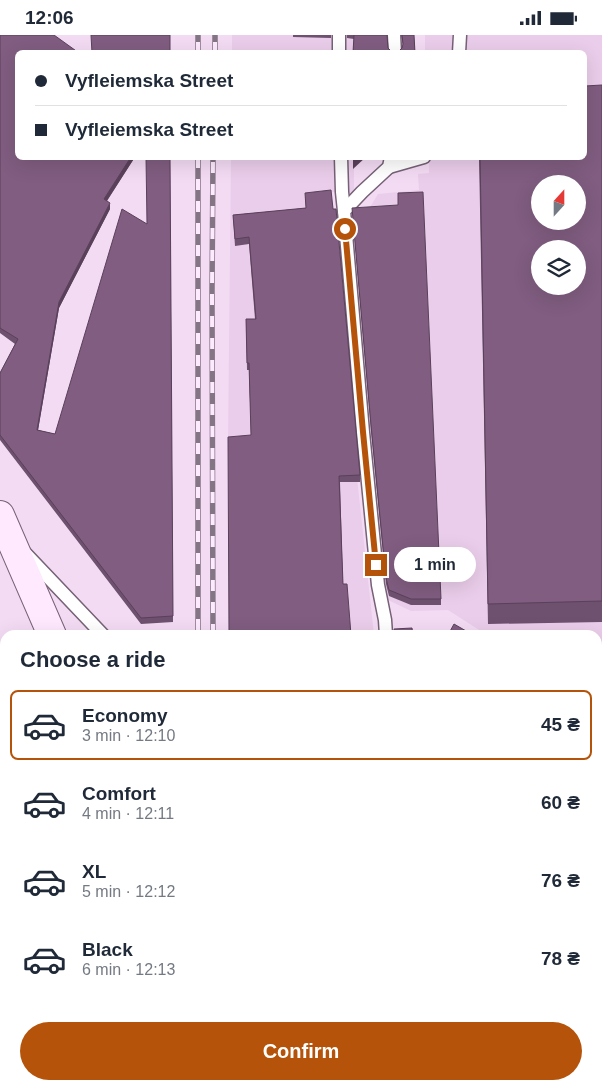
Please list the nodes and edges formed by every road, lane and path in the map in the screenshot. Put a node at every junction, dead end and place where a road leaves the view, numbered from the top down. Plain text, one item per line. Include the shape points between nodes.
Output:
1 (339, 35) edge
2 (394, 35) edge
3 (460, 35) edge
4 (339, 50) edge
5 (395, 50) edge
6 (459, 50) edge
7 (341, 160) edge
8 (404, 160) edge
9 (390, 162) edge
10 (344, 211) junction
11 (5, 527) edge
12 (50, 630) edge
13 (98, 630) edge
14 (386, 630) edge

1 - 4 lane
2 - 5 lane
3 - 6 lane
7 - 10 lane
8 - 9 lane
9 - 10 lane
10 - 14 lane via 378,585
11 - 12 main road
11 - 13 lane

